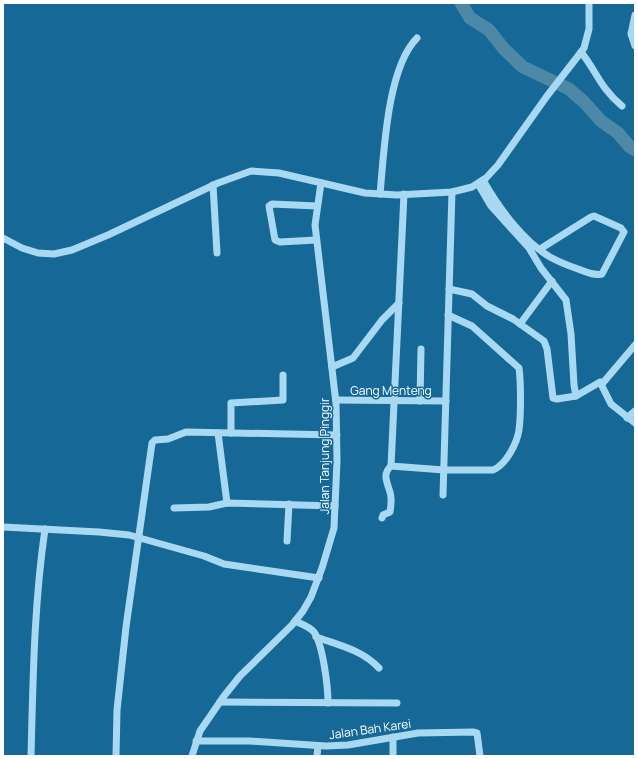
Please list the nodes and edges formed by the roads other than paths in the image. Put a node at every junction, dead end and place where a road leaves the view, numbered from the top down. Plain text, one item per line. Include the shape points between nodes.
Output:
1 (589, 3) edge
2 (635, 15) edge
3 (417, 38) dead end
4 (635, 46) edge
5 (581, 52) junction
6 (622, 106) dead end
7 (480, 182) junction
8 (321, 183) junction
9 (213, 185) junction
10 (452, 192) junction
11 (380, 194) junction
12 (404, 194) junction
13 (317, 206) junction
14 (3, 238) edge
15 (316, 240) junction
16 (540, 249) junction
17 (217, 253) dead end
18 (552, 281) junction
19 (449, 289) junction
20 (399, 303) junction
21 (448, 315) junction
22 (520, 324) junction
23 (635, 345) edge
24 (421, 349) dead end
25 (332, 367) junction
26 (283, 375) dead end
27 (602, 384) junction
28 (576, 396) junction
29 (336, 400) junction
30 (395, 400) junction
31 (420, 401) junction
32 (446, 401) junction
33 (635, 411) edge
34 (627, 418) junction
35 (635, 423) edge
36 (218, 433) junction
37 (231, 433) junction
38 (337, 435) junction
39 (391, 466) junction
40 (444, 470) junction
41 (443, 495) dead end
42 (227, 503) junction
43 (289, 504) junction
44 (335, 506) junction
45 (174, 508) dead end
46 (382, 518) dead end
47 (3, 527) edge
48 (45, 529) junction
49 (139, 538) junction
50 (287, 541) dead end
51 (318, 578) junction
52 (295, 622) junction
53 (316, 637) junction
54 (379, 668) dead end
55 (220, 702) junction
56 (328, 703) junction
57 (397, 703) dead end
58 (393, 737) junction
59 (196, 741) junction
60 (318, 746) junction
61 (31, 756) edge
62 (116, 756) edge
63 (192, 756) edge
64 (317, 756) edge
65 (393, 756) edge
66 (480, 756) edge

1 - 5 street via 589,29
2 - 4 street via 631,34
3 - 11 street via 408,50 390,102
5 - 6 street via 602,87
5 - 7 street via 498,165
7 - 10 street
7 - 16 street via 505,213
7 - 18 street via 491,206 529,248
8 - 9 street via 279,172 257,170
8 - 11 street via 365,194
8 - 13 street, Jalan Tanjung Pinggir
9 - 14 street via 72,250 54,254 38,253
9 - 17 street
10 - 12 street
10 - 19 street
11 - 12 street
12 - 20 street
13 - 15 street, Jalan Tanjung Pinggir
13 - 15 street via 269,206 275,240
15 - 25 street, Jalan Tanjung Pinggir
16 - 16 street via 594,216 621,228 624,232 600,275 563,264
18 - 22 street
18 - 28 street via 566,300
19 - 21 street
19 - 22 street via 472,294 487,306
20 - 25 street via 382,320 353,358
20 - 30 street
21 - 32 street
21 - 40 street via 472,326 519,368 519,430 514,444 496,469
22 - 28 street via 546,345 553,398
23 - 27 street
24 - 31 street
25 - 29 street, Jalan Tanjung Pinggir
26 - 37 street via 283,400 231,403
27 - 28 street via 597,383
27 - 34 street via 611,404
29 - 30 street, Gang Menteng
29 - 38 street, Jalan Tanjung Pinggir
30 - 31 street, Gang Menteng
30 - 39 street
31 - 32 street, Gang Menteng
32 - 40 street
33 - 34 street
34 - 35 street
36 - 37 street
36 - 42 street
36 - 49 street via 182,432 152,443
37 - 38 street
38 - 44 street, Jalan Tanjung Pinggir
39 - 40 street
39 - 46 street via 387,469 386,476 391,494 390,512
40 - 41 street
42 - 43 street
42 - 45 street via 209,507
43 - 44 street
43 - 50 street
44 - 51 street, Jalan Tanjung Pinggir via 334,528
47 - 48 street
48 - 49 street via 114,533
48 - 61 street via 34,641
49 - 51 street via 224,564
49 - 62 street via 118,694
51 - 52 street, Jalan Tanjung Pinggir via 311,597
52 - 53 street via 309,628
52 - 55 street, Jalan Tanjung Pinggir via 240,676
53 - 54 street via 355,650 370,658
53 - 56 street via 327,681
55 - 56 street
55 - 59 street, Jalan Tanjung Pinggir via 206,720
56 - 57 street
58 - 60 street, Jalan Bah Karei via 348,745
58 - 65 street
58 - 66 street, Jalan Bah Karei via 418,733 473,732 478,737
59 - 60 street, Jalan Bah Karei via 250,741
59 - 63 street, Jalan Tanjung Pinggir
60 - 64 street

